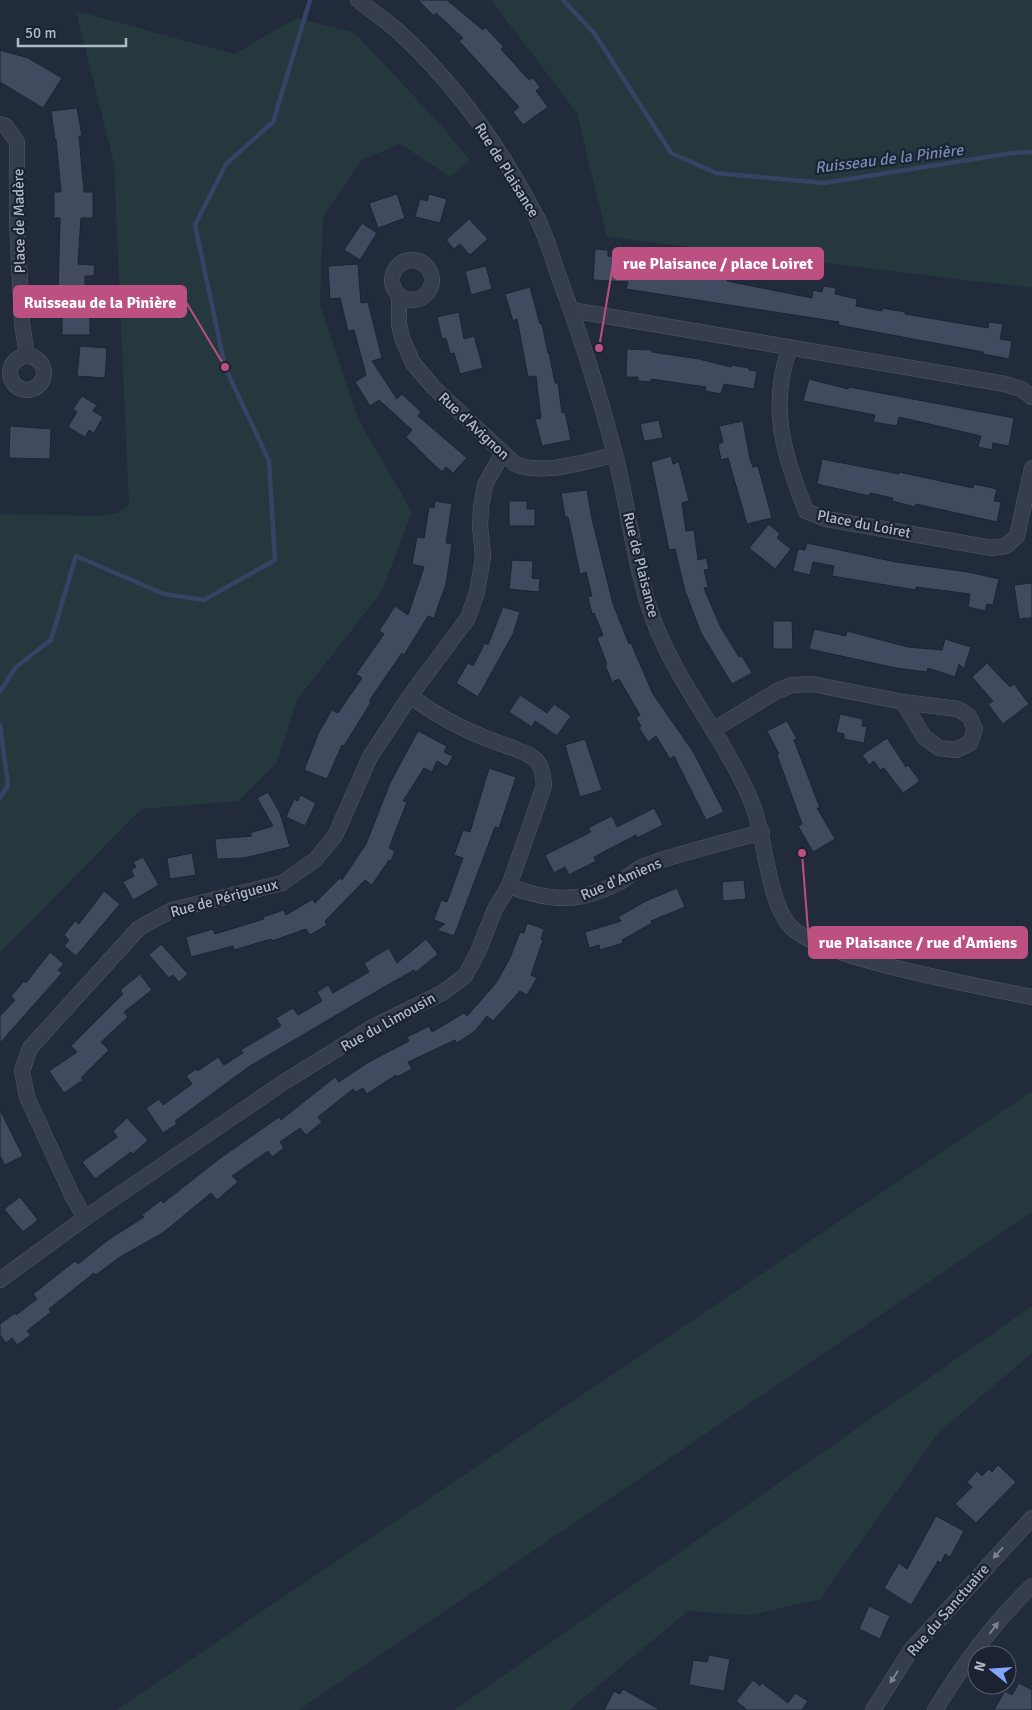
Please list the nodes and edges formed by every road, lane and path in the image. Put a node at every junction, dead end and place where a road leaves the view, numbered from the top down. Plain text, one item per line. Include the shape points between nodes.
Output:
1 (358, 0) edge
2 (0, 124) edge
3 (398, 296) dead end
4 (571, 310) junction
5 (790, 347) junction
6 (27, 356) dead end
7 (1032, 397) edge
8 (502, 454) junction
9 (615, 455) junction
10 (1032, 468) edge
11 (410, 696) junction
12 (904, 702) junction
13 (713, 730) junction
14 (762, 832) junction
15 (509, 886) junction
16 (1032, 997) edge
17 (86, 1218) junction
18 (0, 1280) edge
19 (1032, 1518) edge
20 (1032, 1586) edge
21 (873, 1710) edge
22 (935, 1710) edge

1 - 4 street, Rue de Plaisance via 398,31 448,82 492,142 536,215
2 - 6 street, Place de Madère via 6,126 17,142 16,222
3 - 8 street, Rue d'Avignon via 402,338 413,363
4 - 5 street
4 - 9 street, Rue de Plaisance
5 - 7 street via 1005,384 1022,389
5 - 10 street, Place du Loiret via 782,370 781,436 806,511 836,520 992,548 1006,546 1017,536
8 - 9 street, Rue d'Avignon via 525,468 542,469
8 - 11 street, Rue de Périgueux via 485,485 481,507 484,557 468,618
9 - 13 street, Rue de Plaisance via 649,608 669,654
11 - 15 street, Rue du Limousin via 468,732 528,754 539,763 544,786
11 - 17 street, Rue de Périgueux via 370,757 335,836 315,860 282,883 172,910 139,928 30,1048 22,1071 27,1096 72,1195
12 - 12 street via 924,737 939,748 956,750 970,743 975,729 970,716 958,709
12 - 13 street via 812,684 792,685
13 - 14 street, Rue de Plaisance via 752,802
14 - 15 street, Rue d'Amiens via 642,867 619,882 577,898 555,899
14 - 16 street, Rue de Plaisance via 780,909 791,928 810,941 929,975
15 - 17 street, Rue du Limousin via 495,908 465,976 442,993 372,1028 284,1082
17 - 18 street, Rue du Limousin
19 -> 21 street, Rue du Sanctuaire via 911,1650
22 -> 20 street via 954,1679 1015,1602

